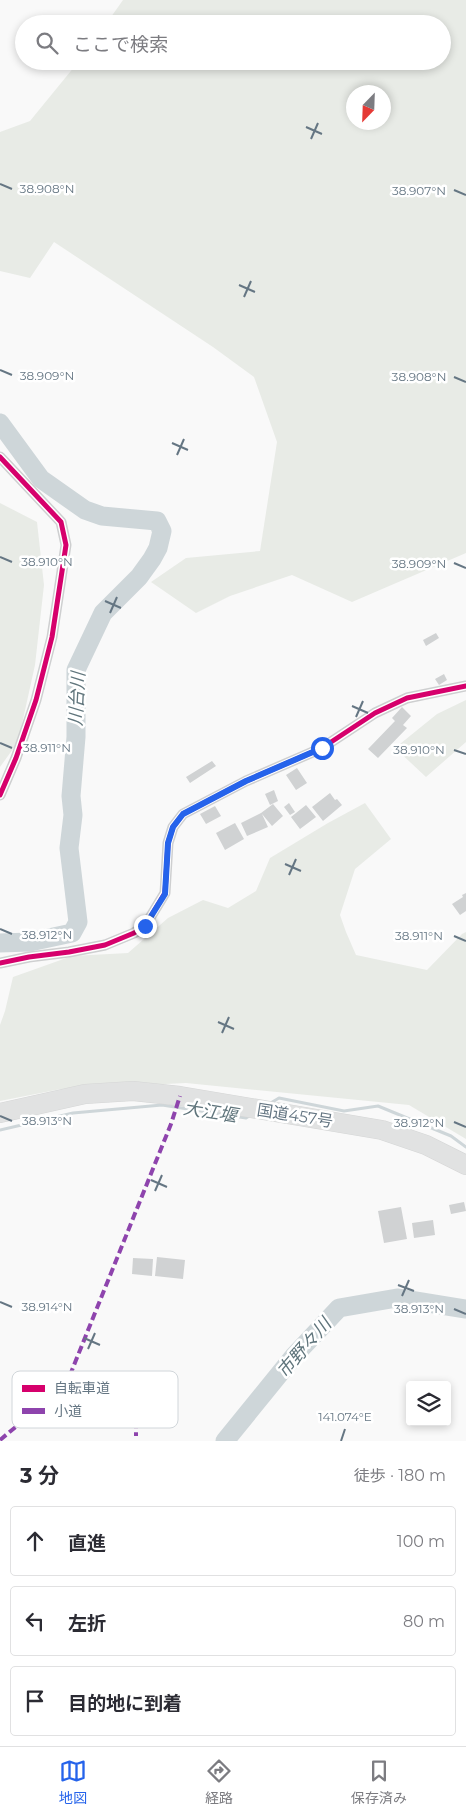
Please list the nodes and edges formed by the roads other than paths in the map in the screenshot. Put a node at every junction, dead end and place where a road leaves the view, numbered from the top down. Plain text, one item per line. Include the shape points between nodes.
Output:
1 (0, 457) edge
2 (466, 686) edge
3 (0, 795) edge
4 (0, 963) edge
5 (0, 1113) edge
6 (466, 1165) edge

1 - 3 street via 61,522 66,545 52,637 36,700
2 - 4 street via 407,698 375,713 322,748 246,781 183,814 173,827 168,843 165,894 145,926 134,933 96,947
5 - 6 highway, 国道457号 via 85,1094 133,1091 180,1096 382,1130 426,1145

